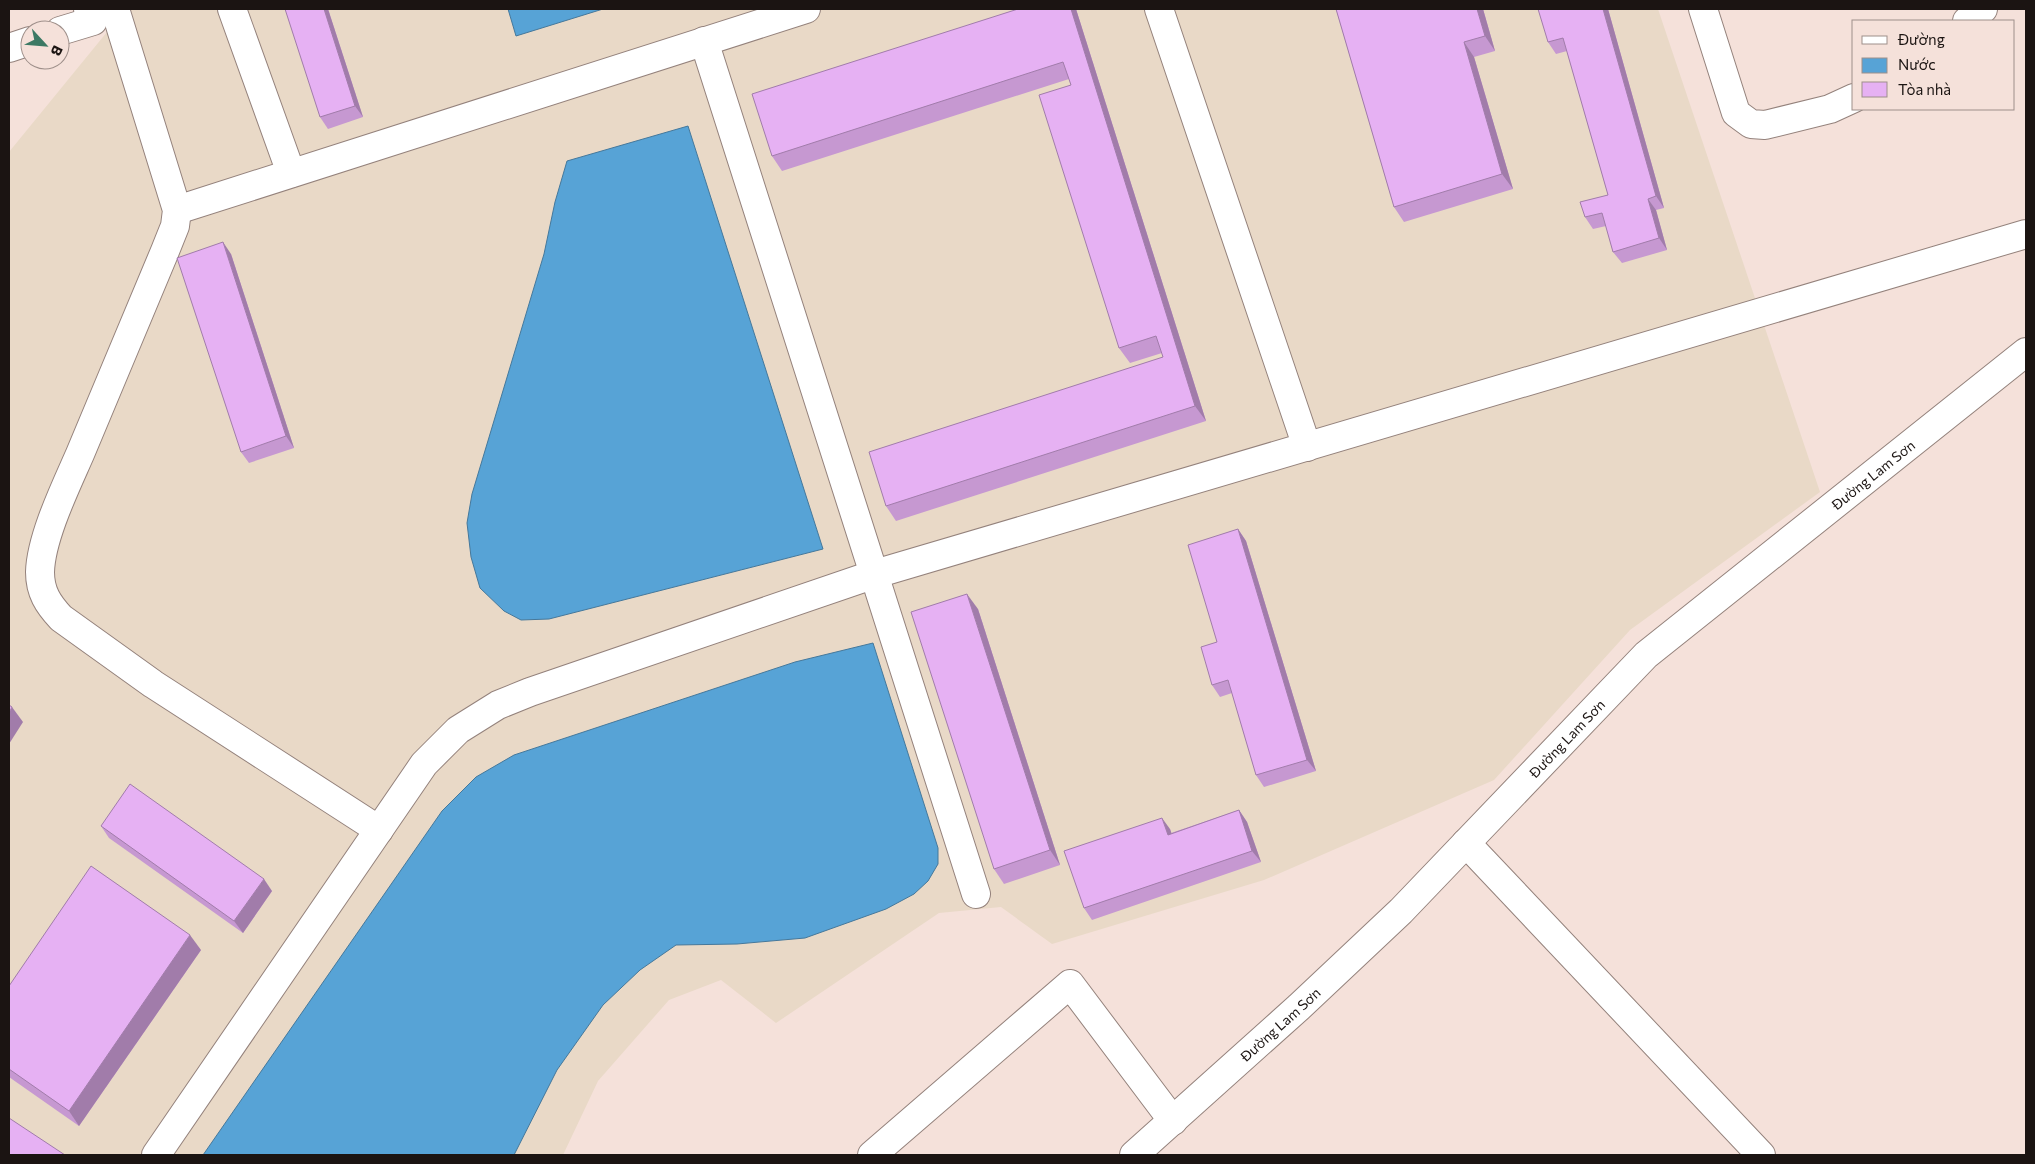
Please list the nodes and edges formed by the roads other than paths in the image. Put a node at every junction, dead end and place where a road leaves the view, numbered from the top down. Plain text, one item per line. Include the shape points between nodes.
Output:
1 (88, 9) edge
2 (115, 9) edge
3 (232, 9) edge
4 (806, 9) edge
5 (1159, 9) edge
6 (1703, 9) edge
7 (1983, 9) edge
8 (1968, 20) edge
9 (70, 28) edge
10 (704, 41) junction
11 (1852, 99) edge
12 (291, 173) junction
13 (177, 210) junction
14 (2026, 234) edge
15 (2026, 352) edge
16 (1307, 447) junction
17 (875, 574) junction
18 (379, 830) junction
19 (1466, 843) junction
20 (976, 894) dead end
21 (1173, 1121) junction
22 (156, 1155) edge
23 (872, 1155) edge
24 (1134, 1155) edge
25 (1761, 1155) edge

1 - 9 street via 93,21
2 - 13 street
3 - 12 street
4 - 10 street
5 - 16 street
6 - 11 street via 1736,112 1750,124 1765,125 1830,109
7 - 8 street
10 - 12 street
10 - 17 street
12 - 13 street
13 - 18 street via 175,226 165,251 62,497 44,548 41,590 48,605 61,618 153,684
14 - 16 street
15 - 19 street, Đường Lam Sơn via 1646,655
16 - 17 street
17 - 18 street via 498,705 458,730 424,764
17 - 20 street
18 - 22 street
19 - 21 street, Đường Lam Sơn via 1401,911 1299,1008
19 - 25 street
21 - 23 street via 1070,984
21 - 24 street, Đường Lam Sơn

